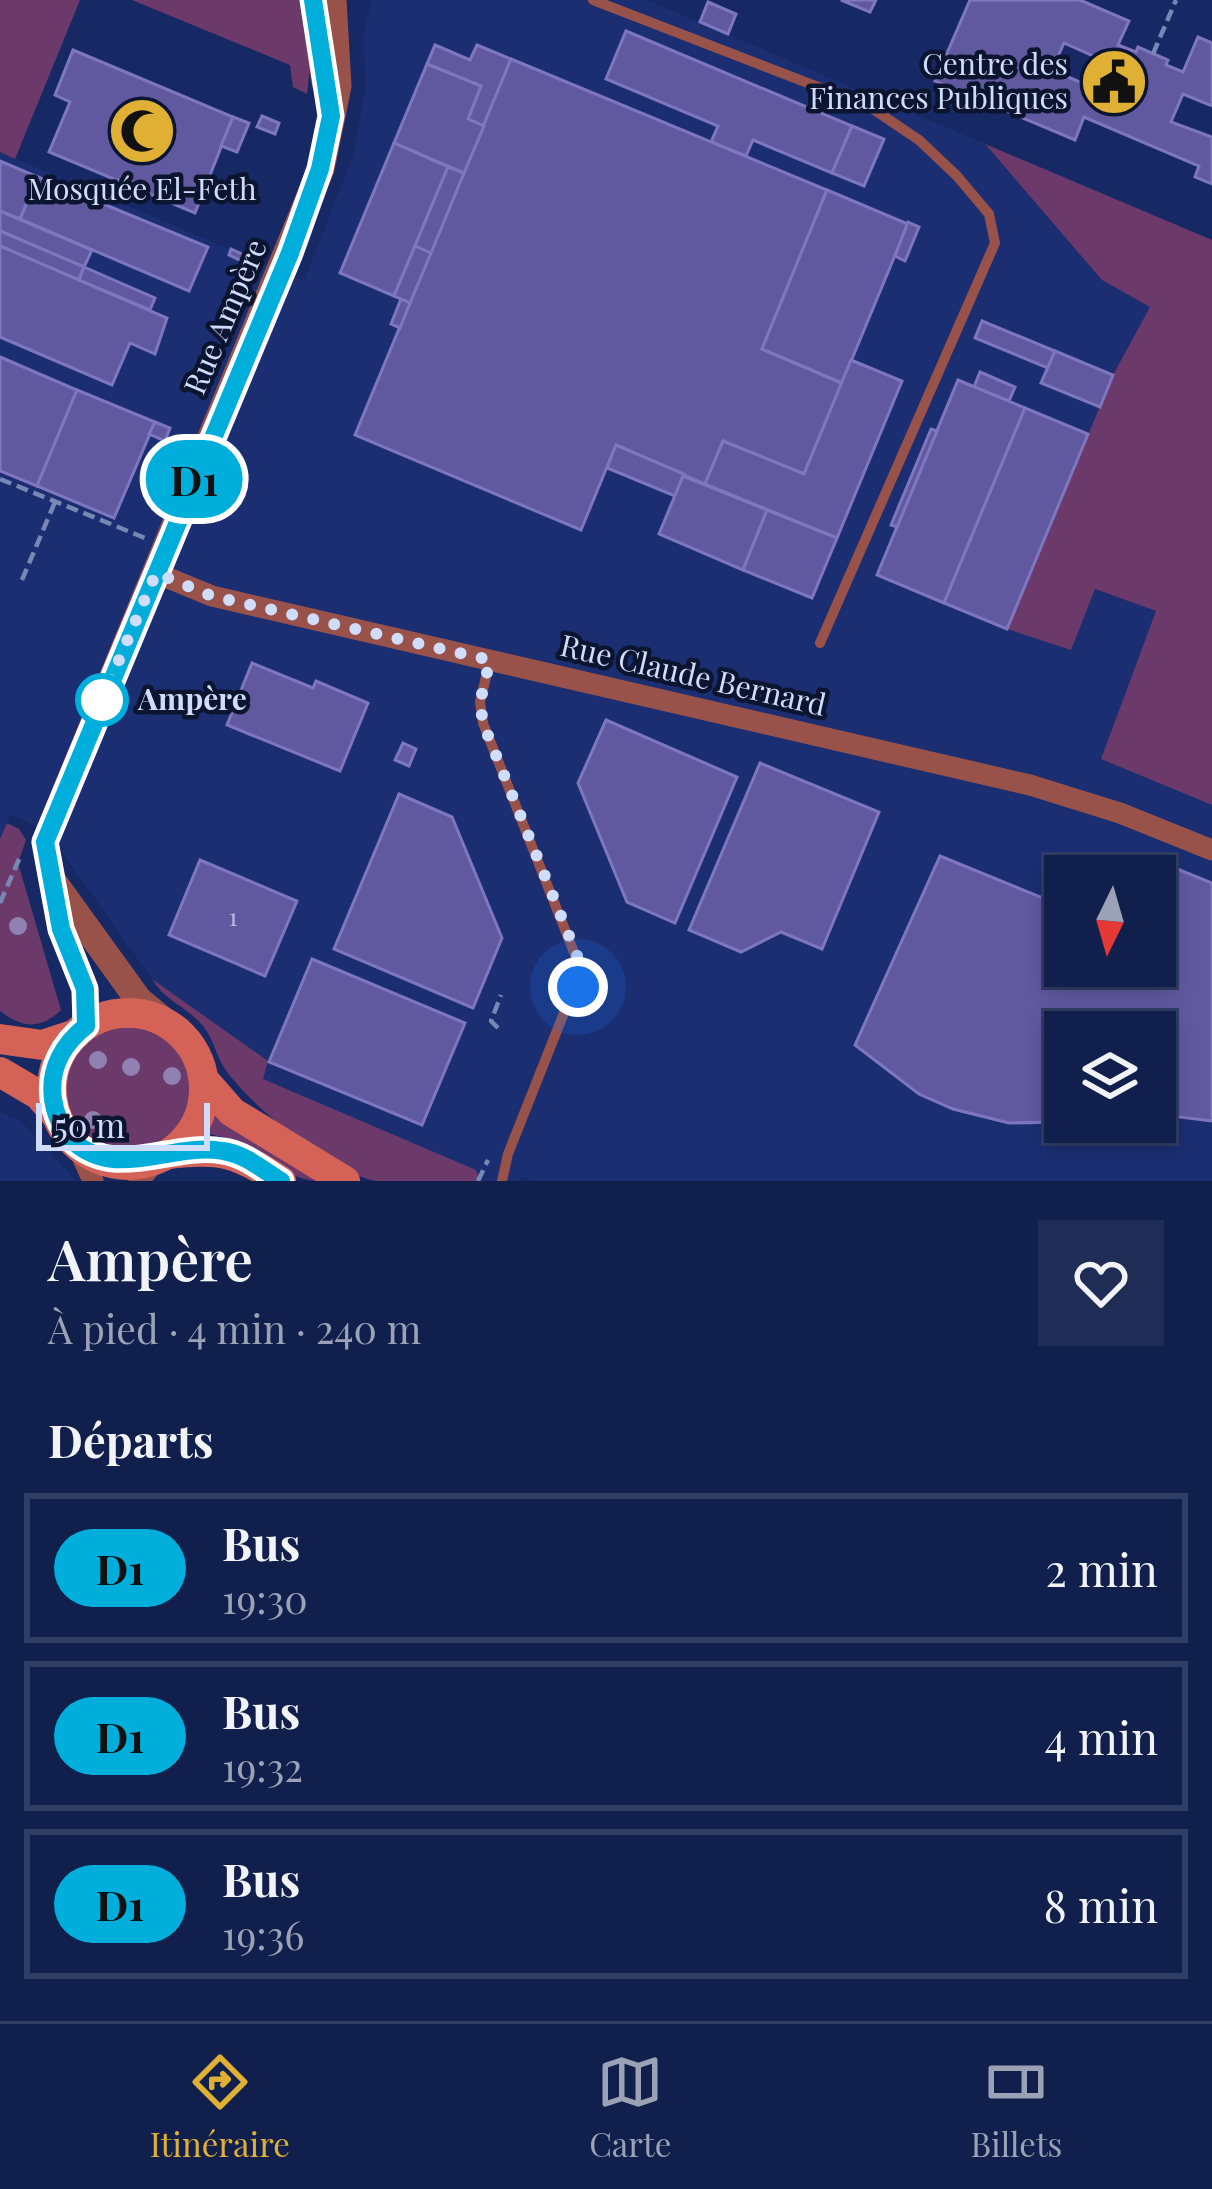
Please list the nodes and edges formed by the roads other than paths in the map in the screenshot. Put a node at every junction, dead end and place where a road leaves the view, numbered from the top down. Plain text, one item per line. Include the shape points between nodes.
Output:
1 (313, 0) edge
2 (333, 0) edge
3 (593, 0) edge
4 (331, 116) junction
5 (156, 573) junction
6 (820, 644) dead end
7 (490, 660) junction
8 (1212, 850) edge
9 (50, 875) junction
10 (168, 1024) junction
11 (81, 1030) junction
12 (0, 1039) edge
13 (0, 1072) edge
14 (204, 1080) junction
15 (58, 1117) junction
16 (76, 1145) junction
17 (242, 1157) junction
18 (154, 1165) edge
19 (93, 1181) edge
20 (264, 1181) edge
21 (281, 1181) edge
22 (345, 1181) edge
23 (502, 1181) edge

1 - 4 street, Rue Ampère
2 - 4 street, Rue Ampère via 340,65
3 - 6 lane via 870,107 919,140 989,214 994,243
4 - 5 street, Rue Ampère via 290,253
5 - 7 street, Rue Claude Bernard via 212,596
5 - 9 street, Rue Ampère via 48,832
7 - 8 street, Rue Claude Bernard via 1030,785
7 - 23 lane via 483,723 581,970
9 - 10 street via 138,999
9 - 11 street, Rue Ampère via 85,989
10 - 11 main road via 122,1013
10 - 14 main road via 195,1052
11 - 12 main road via 42,1045
11 - 15 main road via 55,1068
13 - 15 main road
14 - 18 main road via 199,1118
14 - 22 main road via 232,1112
15 - 16 main road
16 - 18 main road via 119,1164
16 - 19 street
17 - 18 main road via 209,1150
17 - 20 lane
17 - 21 main road

